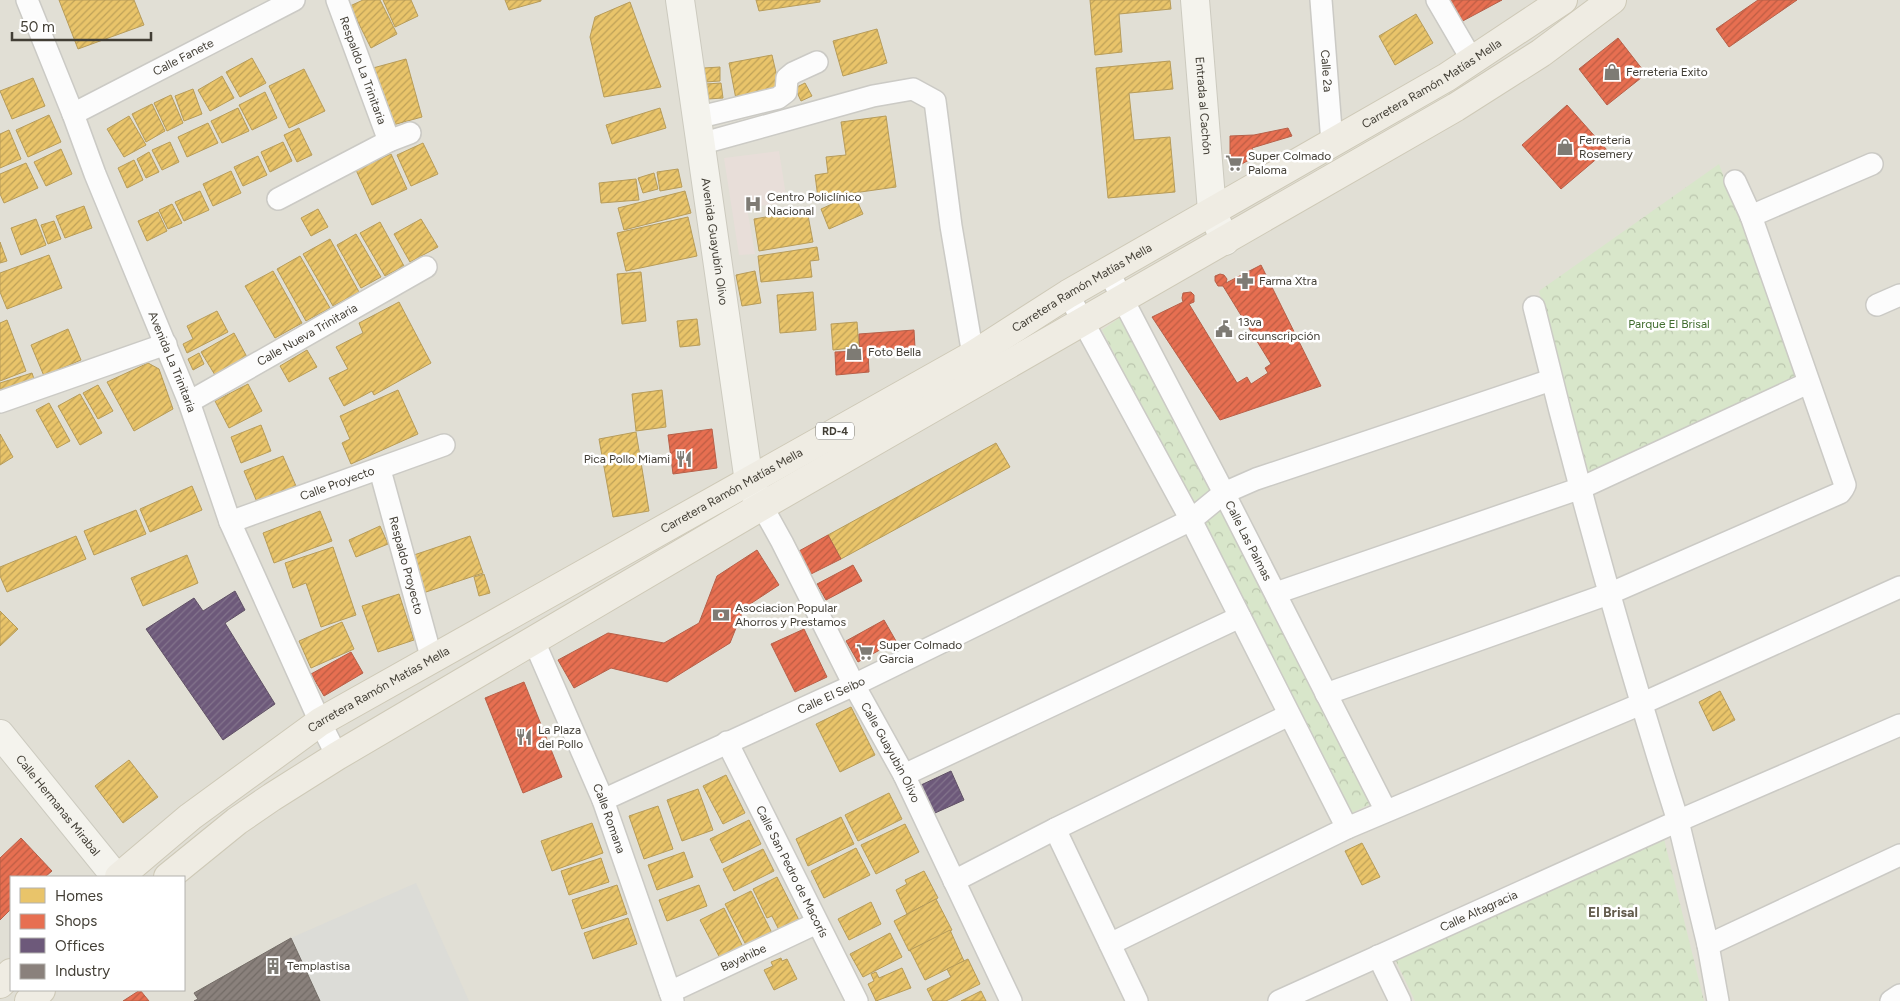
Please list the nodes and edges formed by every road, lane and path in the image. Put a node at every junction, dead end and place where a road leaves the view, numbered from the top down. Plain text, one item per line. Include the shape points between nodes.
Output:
1 (27, 0) edge
2 (294, 0) edge
3 (337, 0) edge
4 (680, 0) edge
5 (1195, 0) edge
6 (1321, 0) edge
7 (1437, 0) edge
8 (1563, 0) edge
9 (1612, 0) edge
10 (1472, 60) junction
11 (817, 62) dead end
12 (73, 114) junction
13 (698, 131) junction
14 (410, 132) dead end
15 (389, 141) junction
16 (1332, 143) junction
17 (1872, 164) dead end
18 (1735, 181) dead end
19 (278, 199) dead end
20 (1212, 211) junction
21 (1751, 216) junction
22 (1226, 241) junction
23 (426, 267) dead end
24 (1108, 272) junction
25 (1068, 294) junction
26 (1900, 295) edge
27 (1123, 299) junction
28 (1877, 305) dead end
29 (1534, 307) dead end
30 (1084, 322) junction
31 (166, 344) junction
32 (973, 355) junction
33 (1551, 380) junction
34 (1808, 383) junction
35 (0, 402) edge
36 (189, 402) junction
37 (444, 445) dead end
38 (380, 470) junction
39 (749, 482) junction
40 (1581, 488) junction
41 (1224, 493) junction
42 (762, 506) junction
43 (1192, 520) junction
44 (230, 522) junction
45 (1900, 587) edge
46 (1276, 593) junction
47 (1611, 593) junction
48 (1240, 617) junction
49 (533, 640) junction
50 (432, 660) junction
51 (854, 685) junction
52 (1326, 694) junction
53 (1641, 704) junction
54 (1289, 715) junction
55 (320, 722) junction
56 (1900, 724) edge
57 (0, 734) edge
58 (727, 742) junction
59 (338, 756) junction
60 (904, 775) junction
61 (603, 800) junction
62 (1386, 811) junction
63 (1678, 821) junction
64 (1347, 828) junction
65 (1055, 829) junction
66 (1900, 854) edge
67 (116, 876) edge
68 (118, 876) edge
69 (169, 876) edge
70 (954, 882) junction
71 (817, 923) junction
72 (1110, 944) junction
73 (1708, 945) junction
74 (1378, 956) junction
75 (10, 974) edge
76 (0, 984) edge
77 (40, 991) edge
78 (1900, 995) edge
79 (671, 996) edge
80 (29, 1001) edge
81 (856, 1001) edge
82 (1011, 1001) edge
83 (1136, 1001) edge
84 (1279, 1001) edge
85 (1400, 1001) edge
86 (1718, 1001) edge
87 (1891, 1001) edge

1 - 12 street, Avenida La Trinitaria
2 - 12 street, Calle Fanete
3 - 15 street, Respaldo La Trinitaria
4 - 13 main road, Avenida Guayubín Olivo
5 - 20 main road, Entrada al Cachón
6 - 16 street, Calle 2a
7 - 10 street
8 - 10 main road, Carretera Ramón Matías Mella / RD-4
9 - 22 main road, RD-4 via 1456,107
10 - 16 main road, Carretera Ramón Matías Mella / RD-4
11 - 13 street via 787,78 786,92 778,98
12 - 31 street, Avenida La Trinitaria
13 - 32 street via 913,89 935,101 951,226
13 - 39 main road, Avenida Guayubín Olivo
14 - 15 street
15 - 19 street
16 - 20 main road, Carretera Ramón Matías Mella / RD-4
17 - 21 street
18 - 21 street
20 - 22 main road
20 - 24 main road, Carretera Ramón Matías Mella / RD-4
21 - 34 street
22 - 27 main road, RD-4
23 - 36 street, Calle Nueva Trinitaria
24 - 25 main road, Carretera Ramón Matías Mella / RD-4
24 - 27 street, Calle Las Palmas
25 - 30 street
25 - 32 main road, Carretera Ramón Matías Mella / RD-4
26 - 28 street
27 - 30 main road, RD-4
27 - 41 street, Calle Las Palmas
29 - 33 street
30 - 42 main road, RD-4
30 - 43 street
31 - 35 street
31 - 36 street, Avenida La Trinitaria
32 - 39 main road, Carretera Ramón Matías Mella / RD-4
33 - 40 street
33 - 41 street, Calle El Seibo via 1256,479
34 - 40 street
34 - 47 street via 1844,485 1840,493
36 - 44 street, Avenida La Trinitaria
37 - 38 street, Calle Proyecto
38 - 44 street, Calle Proyecto
38 - 50 street, Respaldo Proyecto
39 - 42 main road
39 - 50 main road, Carretera Ramón Matías Mella / RD-4
40 - 46 street
40 - 47 street
41 - 43 street, Calle El Seibo
41 - 46 street, Calle Las Palmas
42 - 49 main road, RD-4
42 - 51 street, Calle Guayubin Olivo
43 - 48 street
43 - 51 street, Calle El Seibo
44 - 55 street, Avenida La Trinitaria
45 - 53 street
46 - 52 street, Calle Las Palmas
47 - 52 street
47 - 53 street
48 - 54 street
48 - 60 street
49 - 59 main road, RD-4
49 - 61 street, Calle Romana
50 - 55 main road, Carretera Ramón Matías Mella / RD-4
51 - 58 street, Calle El Seibo
51 - 60 street, Calle Guayubin Olivo
52 - 62 street, Calle Las Palmas
53 - 62 street
53 - 63 street
54 - 64 street
54 - 65 street
55 - 59 street, Avenida La Trinitaria
55 - 68 main road, Carretera Ramón Matías Mella / RD-4 via 190,817
56 - 63 street, Calle Altagracia
57 - 67 main road, Calle Hermanas Mirabal
58 - 61 street, Calle El Seibo
58 - 71 street, Calle San Pedro de Macorís
59 - 69 main road, RD-4 via 272,796
60 - 70 street, Calle Guayubin Olivo
61 - 79 street, Calle Romana
62 - 64 street
63 - 73 street
63 - 74 street, Calle Altagracia
64 - 72 street
65 - 70 street
65 - 72 street
66 - 73 street
70 - 82 street, Calle Guayubin Olivo
71 - 79 street, Bayahibe
71 - 81 street, Calle San Pedro de Macorís
72 - 83 street
73 - 86 street
74 - 84 street, Calle Altagracia
74 - 85 street
75 - 76 main road
77 - 80 main road
78 - 87 street

